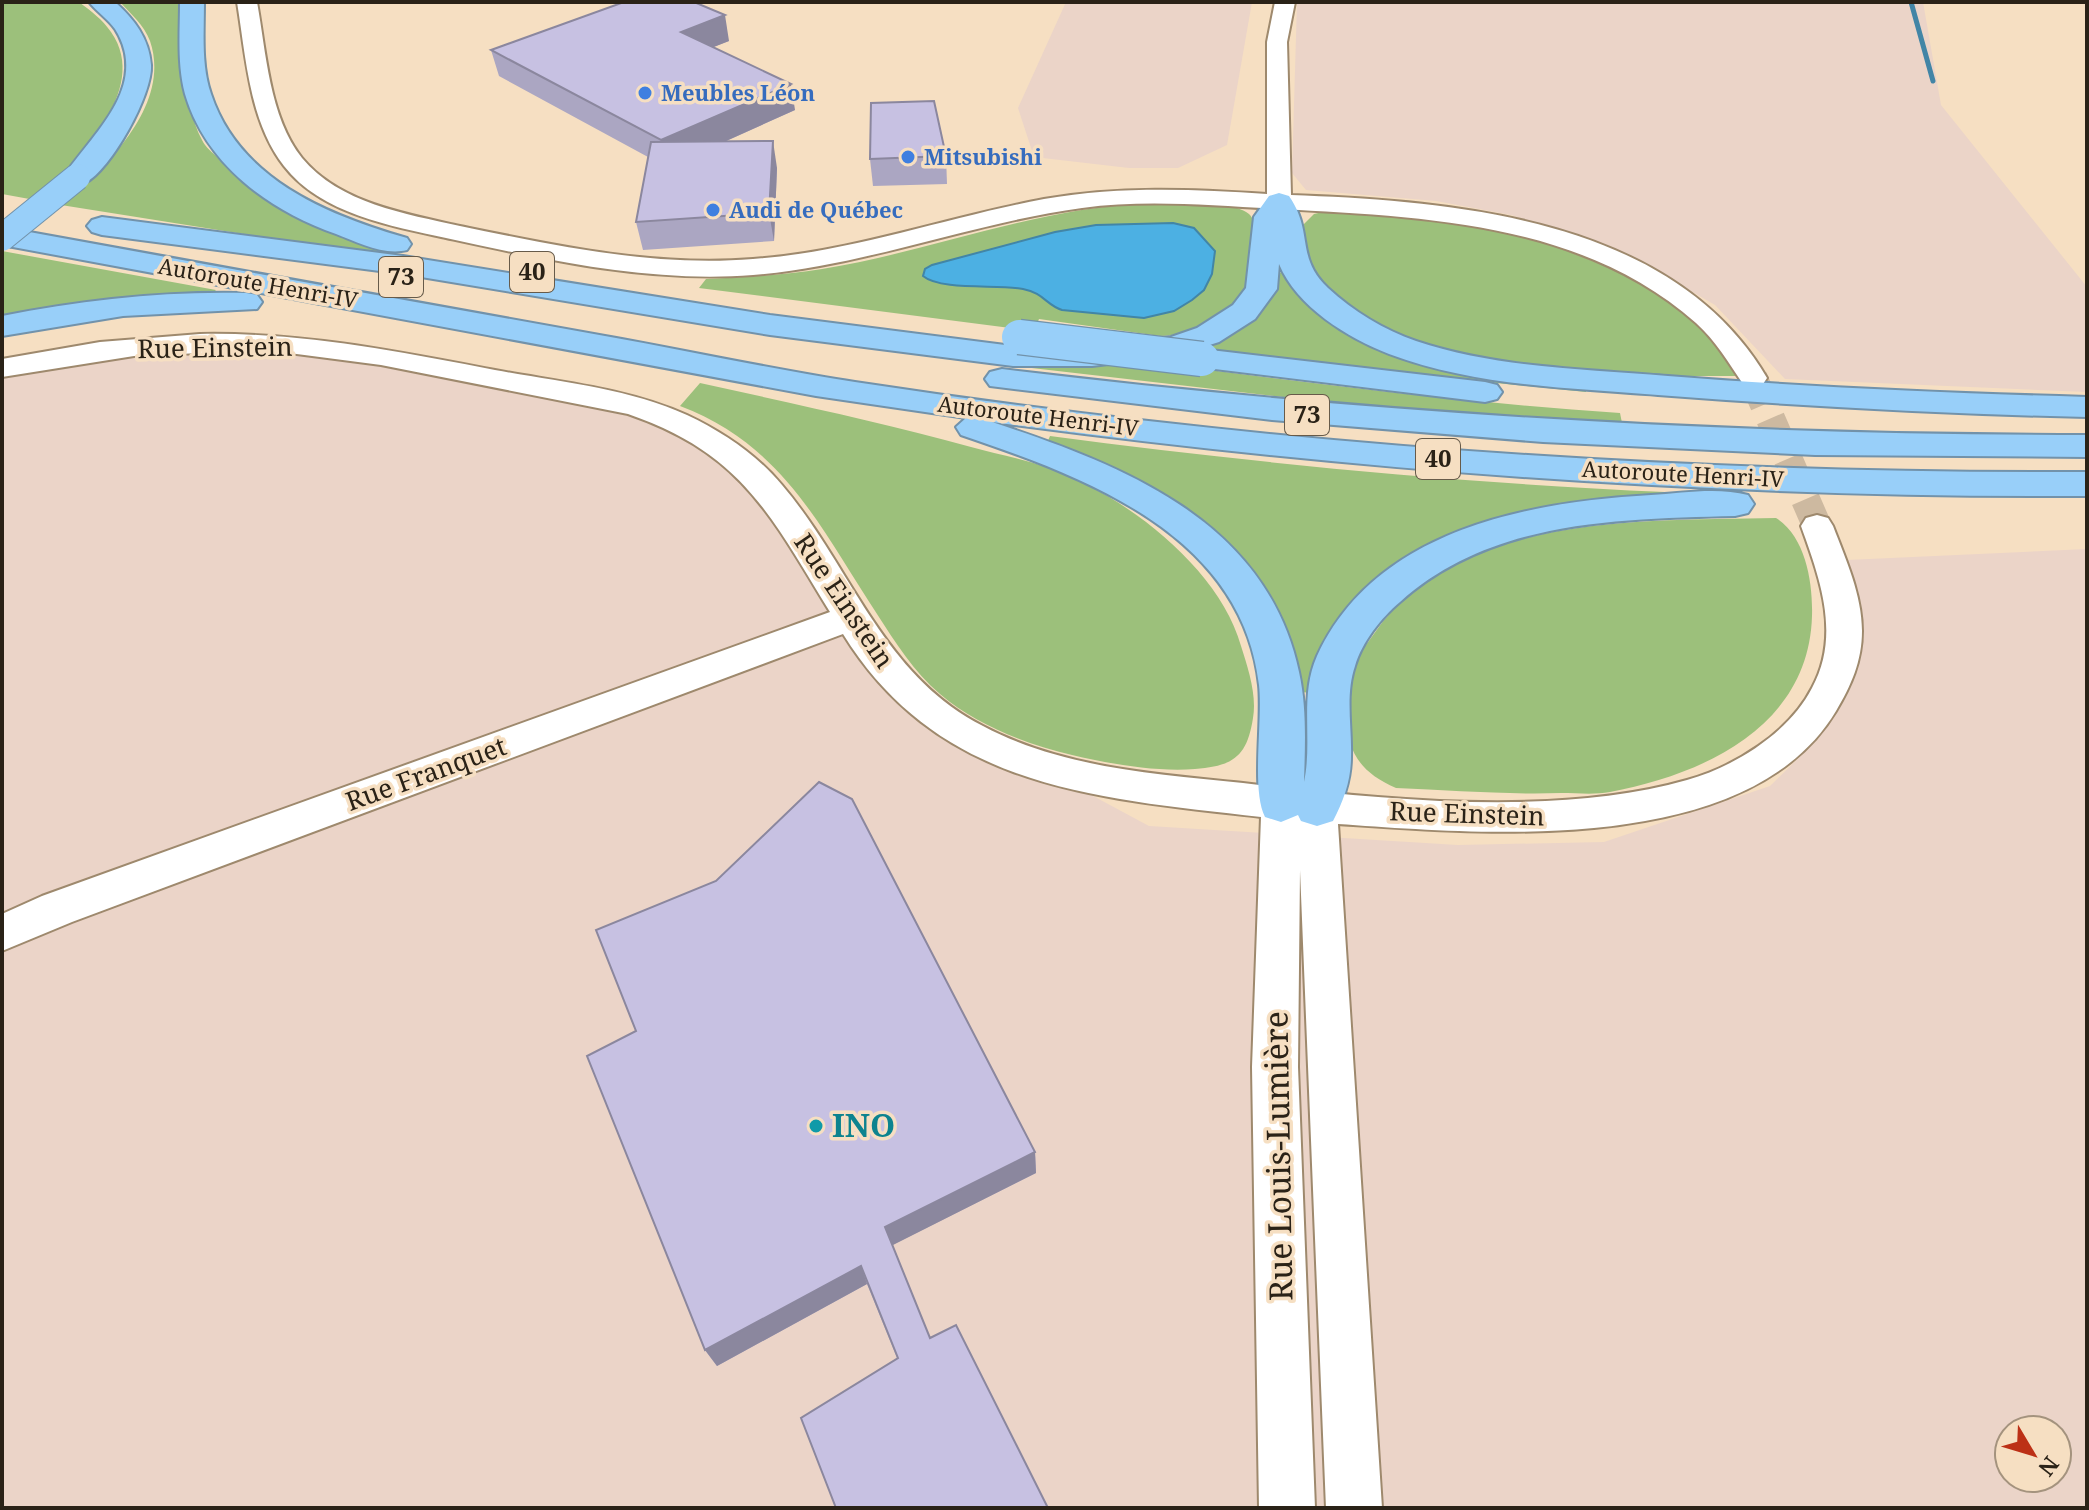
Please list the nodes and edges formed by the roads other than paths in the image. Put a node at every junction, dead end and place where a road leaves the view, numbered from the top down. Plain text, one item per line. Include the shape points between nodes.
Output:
1 (101, 2) edge
2 (192, 2) edge
3 (247, 2) edge
4 (1285, 2) edge
5 (1279, 202) junction
6 (2, 208) edge
7 (102, 226) junction
8 (2, 237) edge
9 (425, 314) junction
10 (2, 326) edge
11 (2, 368) edge
12 (1753, 378) tunnel mouth
13 (882, 396) junction
14 (2086, 425) edge
15 (2084, 484) edge
16 (1997, 486) junction
17 (1817, 526) tunnel mouth
18 (850, 618) junction
19 (1299, 806) junction
20 (2, 933) edge
21 (1287, 1508) edge
22 (1354, 1508) edge

1 - 8 highway, bridge via 122,21 138,57 138,80 124,119 77,177
2 - 14 highway, 40, bridge via 198,93 220,142 260,182 303,209 339,226 426,252 732,303 1448,388 1641,405
3 - 5 street via 272,120 285,152 309,178 382,214 521,246 647,268 753,268 807,261 1084,200 1137,196
4 - 5 street via 1277,42
5 - 7 highway via 1269,217 1261,289 1244,312 1208,335 1175,346 1092,356 1013,356 770,325 403,265
5 - 12 street via 1467,216 1602,256 1674,294 1708,320 1735,348
5 - 14 highway via 1291,219 1294,264 1331,307 1364,330 1467,365
6 - 7 highway, Autoroute Henri-IV / 73
7 - 14 highway, Autoroute Henri-IV / 73 via 848,355 1167,401 1379,422 1706,442
8 - 9 highway, Autoroute Henri-IV / 40
9 - 10 highway via 176,302 87,310
9 - 13 highway, Autoroute Henri-IV / 40
11 - 18 street, Rue Einstein via 138,347 270,342 366,353 611,400 700,434 746,465 779,502
13 - 16 highway, Autoroute Henri-IV / 40 via 1238,441 1443,460
13 - 19 highway via 1075,462 1126,486 1223,559 1270,635
15 - 16 highway, Autoroute Henri-IV / 40
16 - 19 highway via 1555,517 1440,551 1398,577 1362,613 1338,654 1327,693 1328,773
17 - 19 street, Rue Einstein via 1844,615 1841,665 1810,721 1777,753 1736,777 1691,795 1568,817
18 - 19 street, Rue Einstein via 871,652 911,695 959,732 1008,757 1133,787
18 - 20 street, Rue Franquet
19 - 21 street, Rue Louis-Lumière via 1275,1067
19 - 22 street, Rue Louis-Lumière

